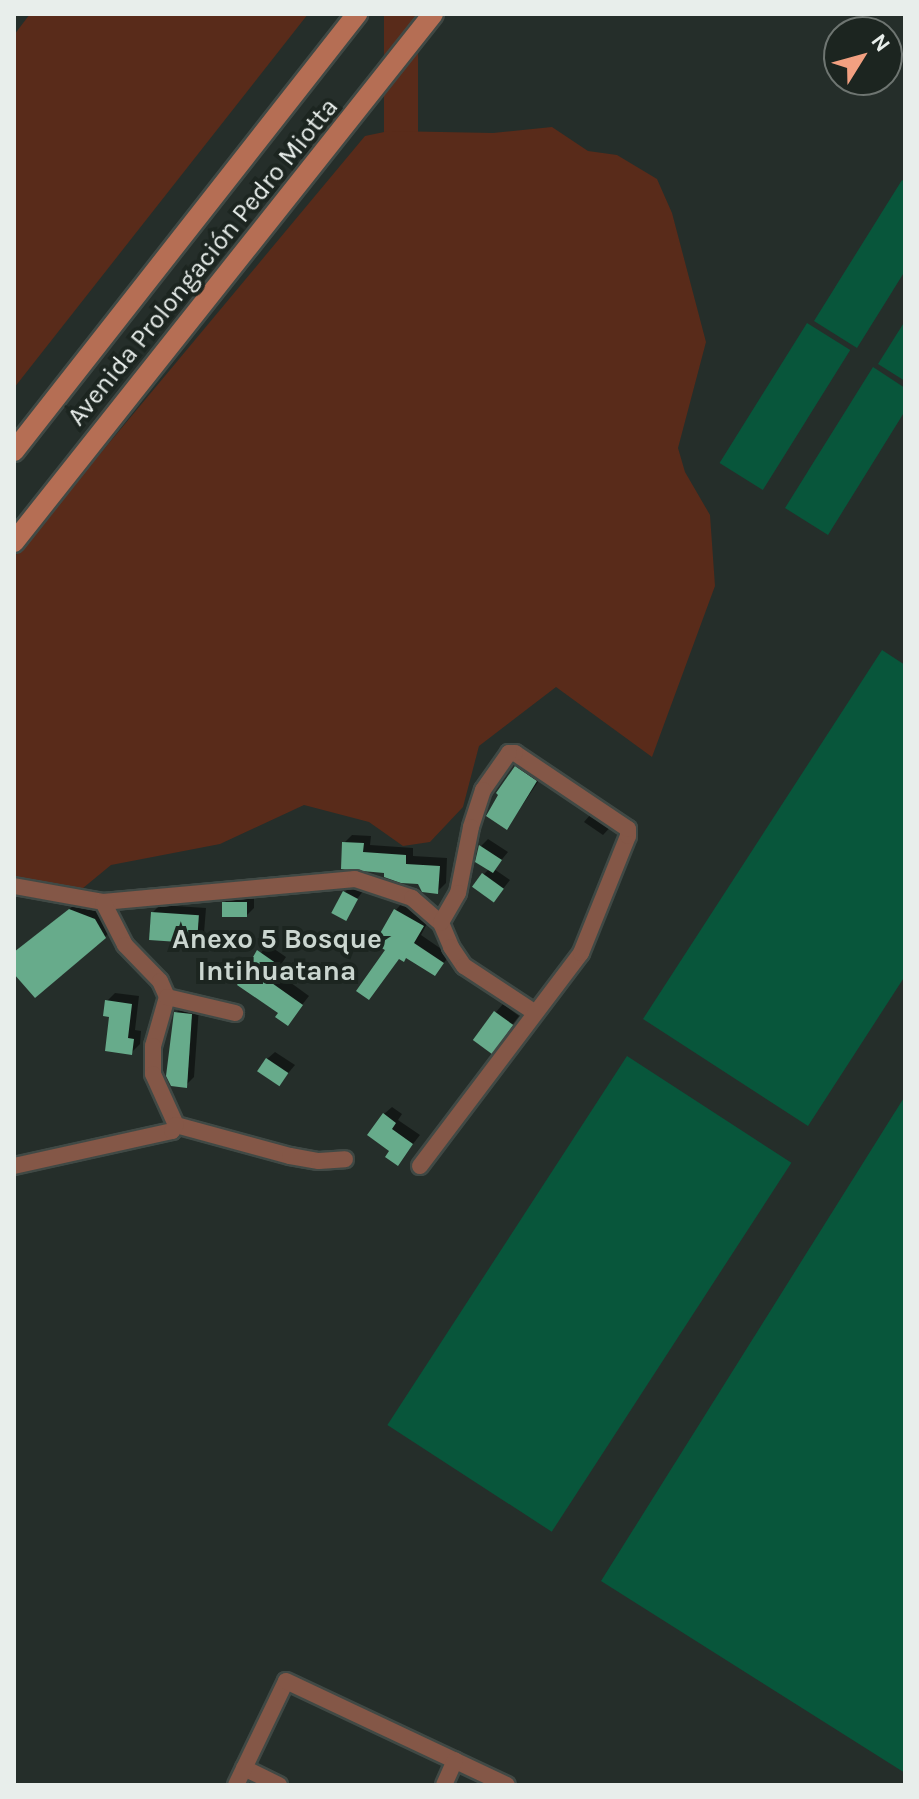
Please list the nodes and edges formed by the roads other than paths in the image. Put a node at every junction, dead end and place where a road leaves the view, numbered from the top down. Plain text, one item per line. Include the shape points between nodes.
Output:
1 (357, 14) edge
2 (433, 14) edge
3 (14, 451) edge
4 (14, 542) edge
5 (14, 886) edge
6 (103, 902) junction
7 (441, 923) junction
8 (167, 997) junction
9 (534, 1012) junction
10 (235, 1013) dead end
11 (176, 1125) junction
12 (345, 1159) dead end
13 (14, 1166) edge
14 (420, 1166) dead end
15 (455, 1760) junction
16 (244, 1768) junction
17 (236, 1785) edge
18 (279, 1785) edge
19 (444, 1785) edge
20 (507, 1785) edge

1 - 3 main road, Avenida Prolongación Pedro Miotta
2 - 4 main road, Avenida Prolongación Pedro Miotta
5 - 6 street
6 - 7 street via 355,879 412,898
6 - 8 street via 125,945 160,981
7 - 9 street via 464,966
7 - 9 street via 458,893 483,790 509,753 622,823 628,836 581,953
8 - 10 street
8 - 11 street via 153,1046 153,1074
9 - 14 street
11 - 12 street via 290,1156
11 - 13 street via 172,1131
15 - 16 street via 286,1681
15 - 19 street
15 - 20 street
16 - 17 street
16 - 18 street

